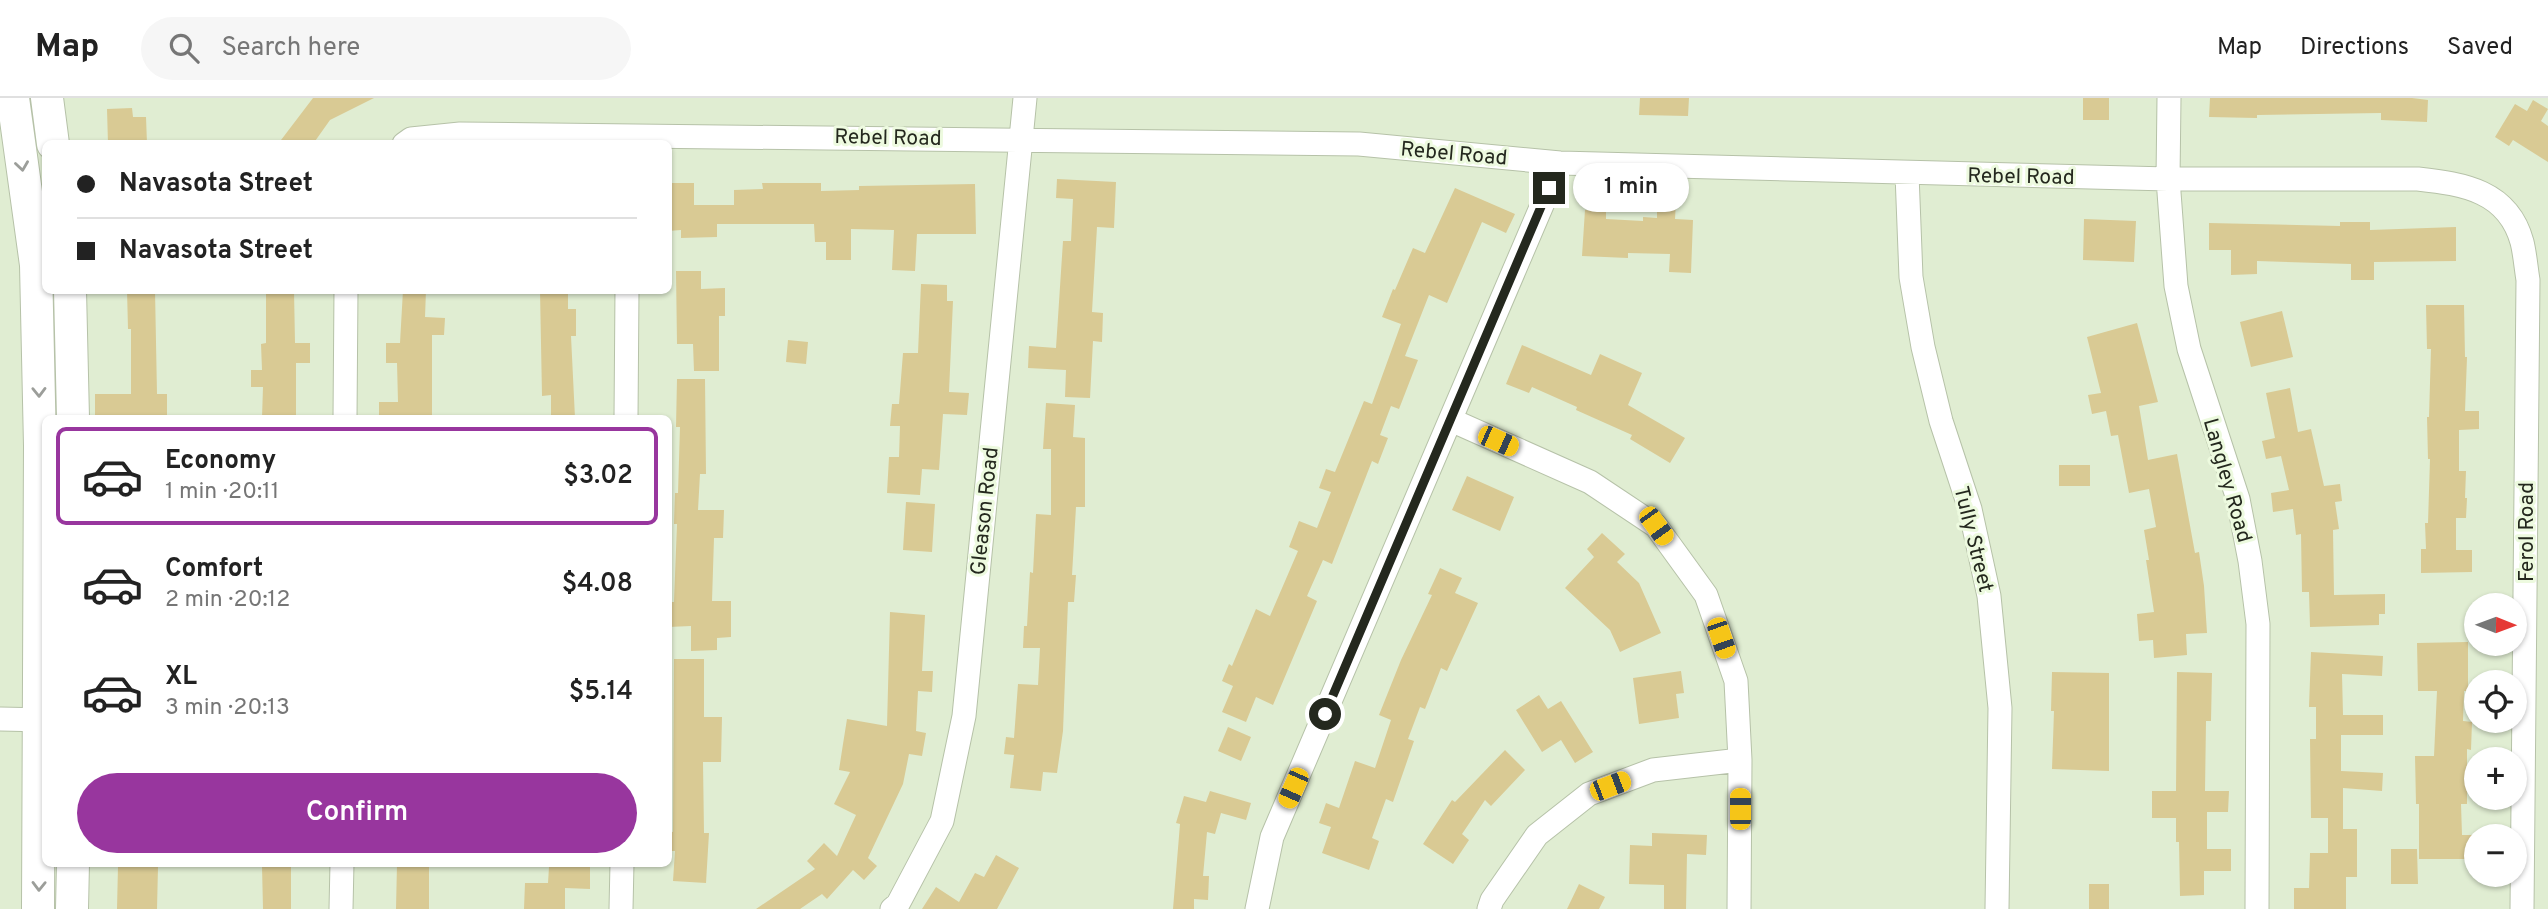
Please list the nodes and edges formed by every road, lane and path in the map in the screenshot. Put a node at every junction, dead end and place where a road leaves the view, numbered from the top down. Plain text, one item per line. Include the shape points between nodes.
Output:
1 (13, 98) edge
2 (47, 98) edge
3 (1025, 98) edge
4 (2169, 98) edge
5 (629, 139) edge
6 (1021, 139) junction
7 (52, 140) edge
8 (410, 140) edge
9 (1560, 163) junction
10 (1907, 174) junction
11 (2168, 179) junction
12 (2500, 205) joint
13 (70, 294) edge
14 (346, 294) edge
15 (627, 294) edge
16 (73, 415) edge
17 (345, 415) edge
18 (626, 415) edge
19 (1451, 420) junction
20 (42, 629) edge
21 (0, 719) edge
22 (42, 720) edge
23 (42, 758) edge
24 (1740, 760) junction
25 (73, 867) edge
26 (342, 867) edge
27 (622, 867) edge
28 (38, 909) edge
29 (72, 909) edge
30 (341, 909) edge
31 (621, 909) edge
32 (892, 909) edge
33 (1257, 909) edge
34 (1489, 909) edge
35 (1739, 909) edge
36 (1997, 909) edge
37 (2257, 909) edge
38 (2522, 909) edge

1 -> 20 street via 36,265
2 - 7 street
3 - 6 street, Gleason Road
4 - 11 street, Langley Road
5 - 6 street, Rebel Road
5 - 8 street, Rebel Road via 460,134
6 - 9 street, Rebel Road via 1359,144
6 - 32 street, Gleason Road via 964,716 943,821
9 - 10 street, Rebel Road
9 - 19 street
10 - 11 street, Rebel Road
10 - 36 street, Tully Street via 1911,277 1923,347 1970,509 1989,596 2000,708
11 - 12 street, Rebel Road via 2418,179 2458,183
11 - 37 street, Langley Road via 2176,286 2189,349 2238,499 2258,624
12 - 38 street, Ferol Road via 2522,241 2528,280
13 - 16 street
14 - 17 street
15 - 18 street
19 - 24 street via 1590,482 1656,526 1706,595 1736,681
19 - 33 street via 1272,837
21 - 22 street
23 -> 28 street
24 - 34 street via 1653,770 1589,794 1537,835
24 - 35 street
25 - 29 street
26 - 30 street
27 - 31 street

